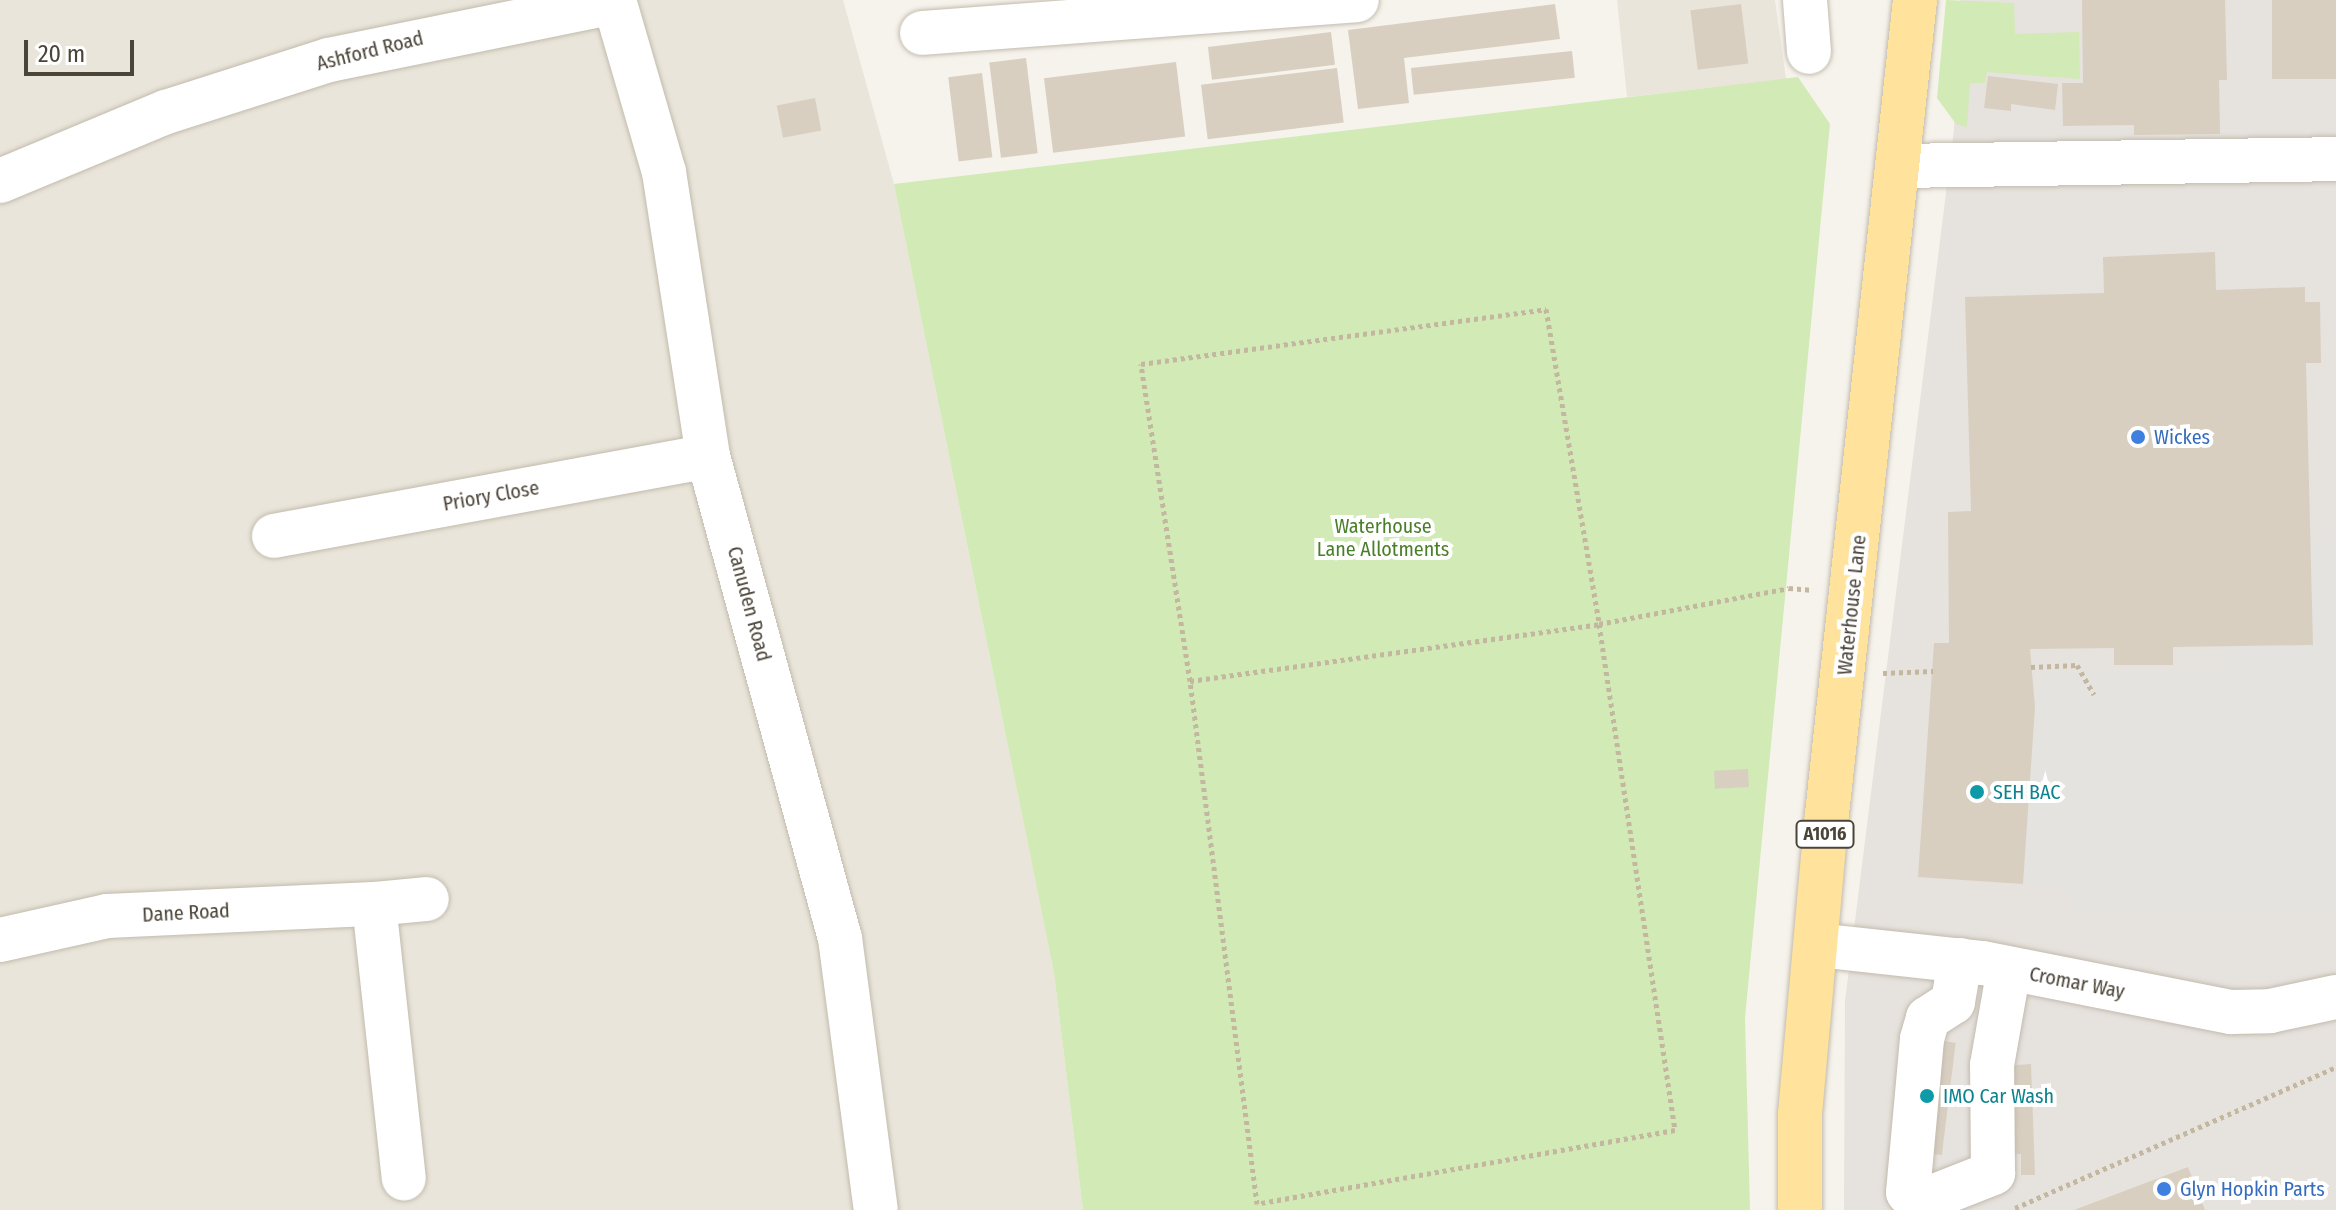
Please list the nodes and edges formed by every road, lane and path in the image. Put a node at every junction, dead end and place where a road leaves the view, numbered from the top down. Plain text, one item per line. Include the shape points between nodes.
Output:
1 (1357, 0) edge
2 (1805, 0) edge
3 (1915, 0) edge
4 (614, 1) edge
5 (922, 33) dead end
6 (1809, 52) dead end
7 (2336, 159) edge
8 (1973, 165) junction
9 (1899, 166) junction
10 (0, 181) edge
11 (1894, 212) junction
12 (708, 456) junction
13 (274, 536) dead end
14 (1854, 595) junction
15 (1599, 624) junction
16 (2031, 667) dead end
17 (1933, 671) dead end
18 (1896, 674) dead end
19 (1190, 681) junction
20 (2094, 694) dead end
21 (427, 899) dead end
22 (374, 904) junction
23 (0, 940) edge
24 (1817, 945) junction
25 (1960, 960) junction
26 (2009, 969) junction
27 (2336, 997) edge
28 (1928, 1018) junction
29 (1992, 1065) junction
30 (2336, 1067) edge
31 (404, 1178) dead end
32 (876, 1210) edge
33 (1800, 1210) edge
34 (2011, 1210) edge

1 - 5 street
2 - 6 street
3 - 9 main road, Waterhouse Lane / A1016
4 - 10 street, Ashford Road via 329,60 166,112
4 - 12 street, Canuden Road via 664,172
7 - 8 street
8 - 9 street
8 - 11 street
9 - 11 main road, Waterhouse Lane / A1016
11 - 14 main road, Waterhouse Lane / A1016
12 - 13 street, Priory Close
12 - 32 street, Canuden Road via 840,938
14 - 15 path via 1789,588
14 - 24 main road, Waterhouse Lane / A1016
15 - 19 path
15 - 19 path via 1546,309 1141,364
15 - 19 path via 1675,1130 1257,1204
16 - 20 path via 2077,665
17 - 18 path
21 - 22 street, Dane Road
22 - 23 street, Dane Road via 107,916
22 - 31 street
24 - 25 street, Cromar Way
24 - 33 main road, Waterhouse Lane / A1016 via 1800,1114
25 - 26 street, Cromar Way
25 - 28 street via 1953,1002
26 - 27 street, Cromar Way via 2231,1012 2270,1011
26 - 29 street
28 - 29 street via 1978,1029
28 - 29 street via 1908,1192 1917,1203 1993,1173
30 - 34 path

